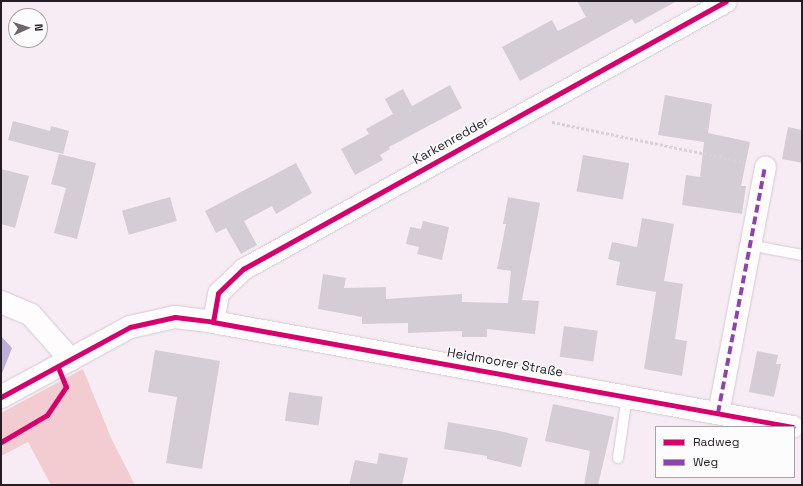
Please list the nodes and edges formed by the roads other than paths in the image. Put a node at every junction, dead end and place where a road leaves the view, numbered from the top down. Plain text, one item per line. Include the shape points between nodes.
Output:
1 (726, 1) edge
2 (765, 166) road end
3 (750, 245) junction
4 (802, 255) edge
5 (1, 302) edge
6 (213, 322) junction
7 (70, 360) junction
8 (627, 396) junction
9 (1, 398) edge
10 (718, 413) junction
11 (789, 426) edge
12 (618, 458) dead end

1 - 6 street, Karkenredder via 243,269 218,293
2 - 3 street
3 - 4 lane
3 - 10 street
5 - 7 street via 31,315
6 - 7 street, Heidmoorer Straße via 175,317 130,327
6 - 8 street, Heidmoorer Straße
7 - 9 street, Heidmoorer Straße
8 - 10 street, Heidmoorer Straße
8 - 12 lane
10 - 11 street, Heidmoorer Straße

